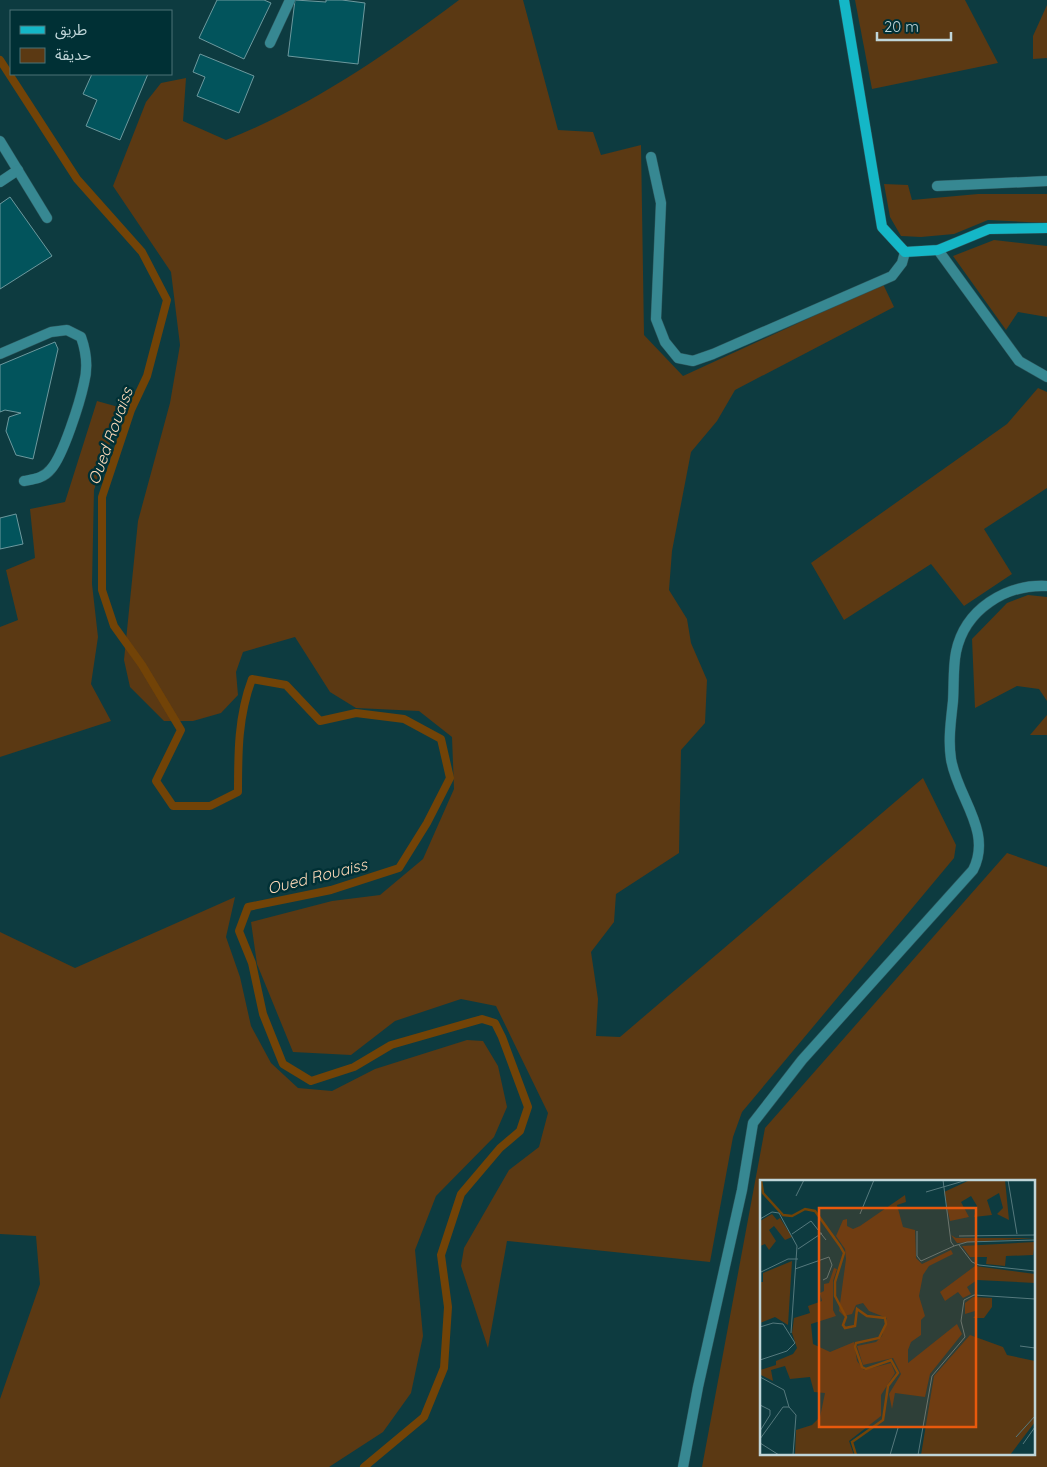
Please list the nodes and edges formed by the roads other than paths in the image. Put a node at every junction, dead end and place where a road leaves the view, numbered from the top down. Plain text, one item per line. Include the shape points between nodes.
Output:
1 (290, 0) edge
2 (844, 0) edge
3 (270, 43) dead end
4 (0, 141) edge
5 (651, 157) dead end
6 (18, 170) junction
7 (1047, 181) edge
8 (0, 182) edge
9 (937, 186) dead end
10 (47, 218) dead end
11 (1047, 228) edge
12 (938, 250) junction
13 (905, 252) junction
14 (0, 354) edge
15 (1047, 377) edge
16 (24, 481) dead end
17 (1047, 586) edge
18 (683, 1467) edge

1 - 3 street
2 - 13 street via 882,227
4 - 6 street
5 - 13 street via 661,203 656,319 665,342 678,358 693,361 713,354 892,276 902,263
6 - 8 street
6 - 10 street
7 - 9 street
11 - 12 street via 990,229
12 - 13 street
12 - 15 street via 1019,361
14 - 16 street via 51,332 67,330 81,337 86,351 85,382 61,454 52,469 42,477
17 - 18 street via 1016,588 999,595 971,619 956,652 950,756 954,775 979,832 980,852 973,870 802,1060 752,1123 742,1190

